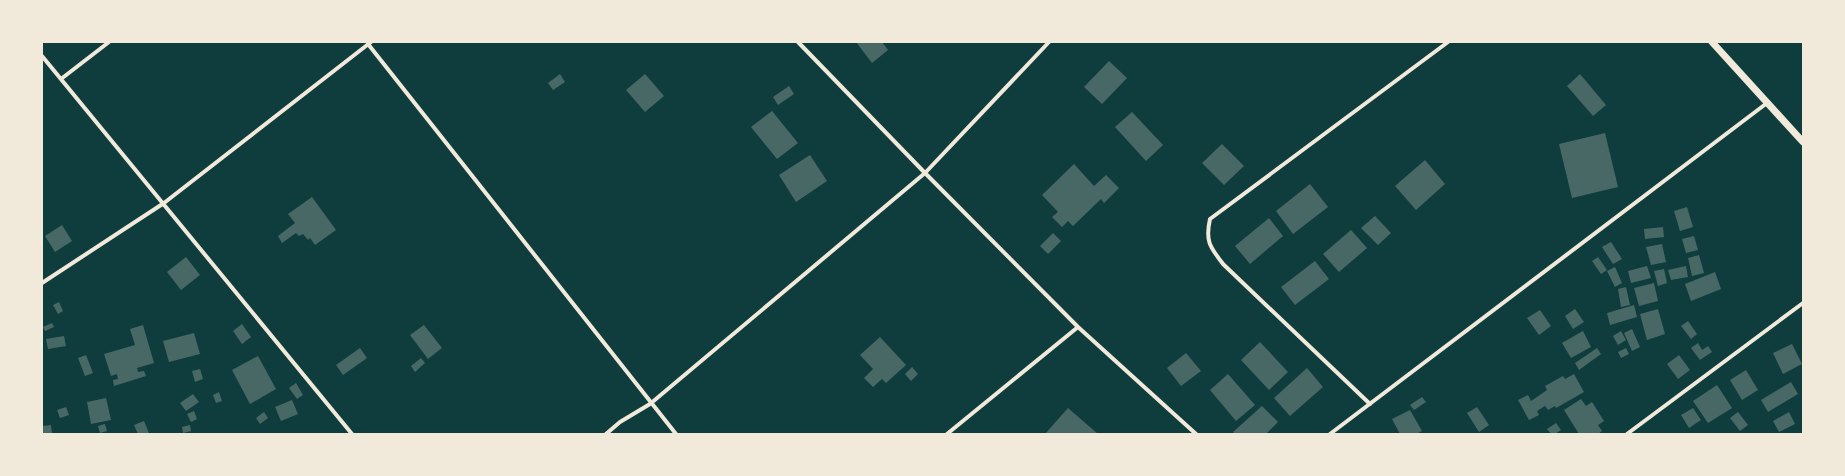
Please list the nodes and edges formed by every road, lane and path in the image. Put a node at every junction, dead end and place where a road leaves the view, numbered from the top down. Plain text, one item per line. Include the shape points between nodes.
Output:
1 (109, 42) edge
2 (798, 42) edge
3 (1049, 42) edge
4 (1448, 42) edge
5 (1712, 42) edge
6 (369, 43) edge
7 (42, 56) edge
8 (61, 79) junction
9 (1768, 103) junction
10 (1803, 142) edge
11 (925, 173) junction
12 (164, 203) junction
13 (42, 283) edge
14 (1803, 303) edge
15 (1078, 327) junction
16 (650, 404) junction
17 (1370, 404) junction
18 (1337, 429) junction
19 (352, 434) edge
20 (606, 434) edge
21 (676, 434) edge
22 (947, 434) edge
23 (1196, 434) edge
24 (1330, 434) edge
25 (1340, 434) edge
26 (1627, 434) edge

1 - 8 street
2 - 11 street
3 - 11 street
4 - 17 street via 1210,219 1207,232 1209,245 1223,264
5 - 9 street
6 - 12 street
6 - 16 street
7 - 8 street
8 - 12 street
9 - 10 street
9 - 17 street
11 - 15 street
11 - 16 street
12 - 13 street
12 - 19 street
14 - 26 street
15 - 22 street
15 - 23 street
16 - 20 street via 620,422
16 - 21 street
17 - 18 street
18 - 24 street
18 - 25 street

